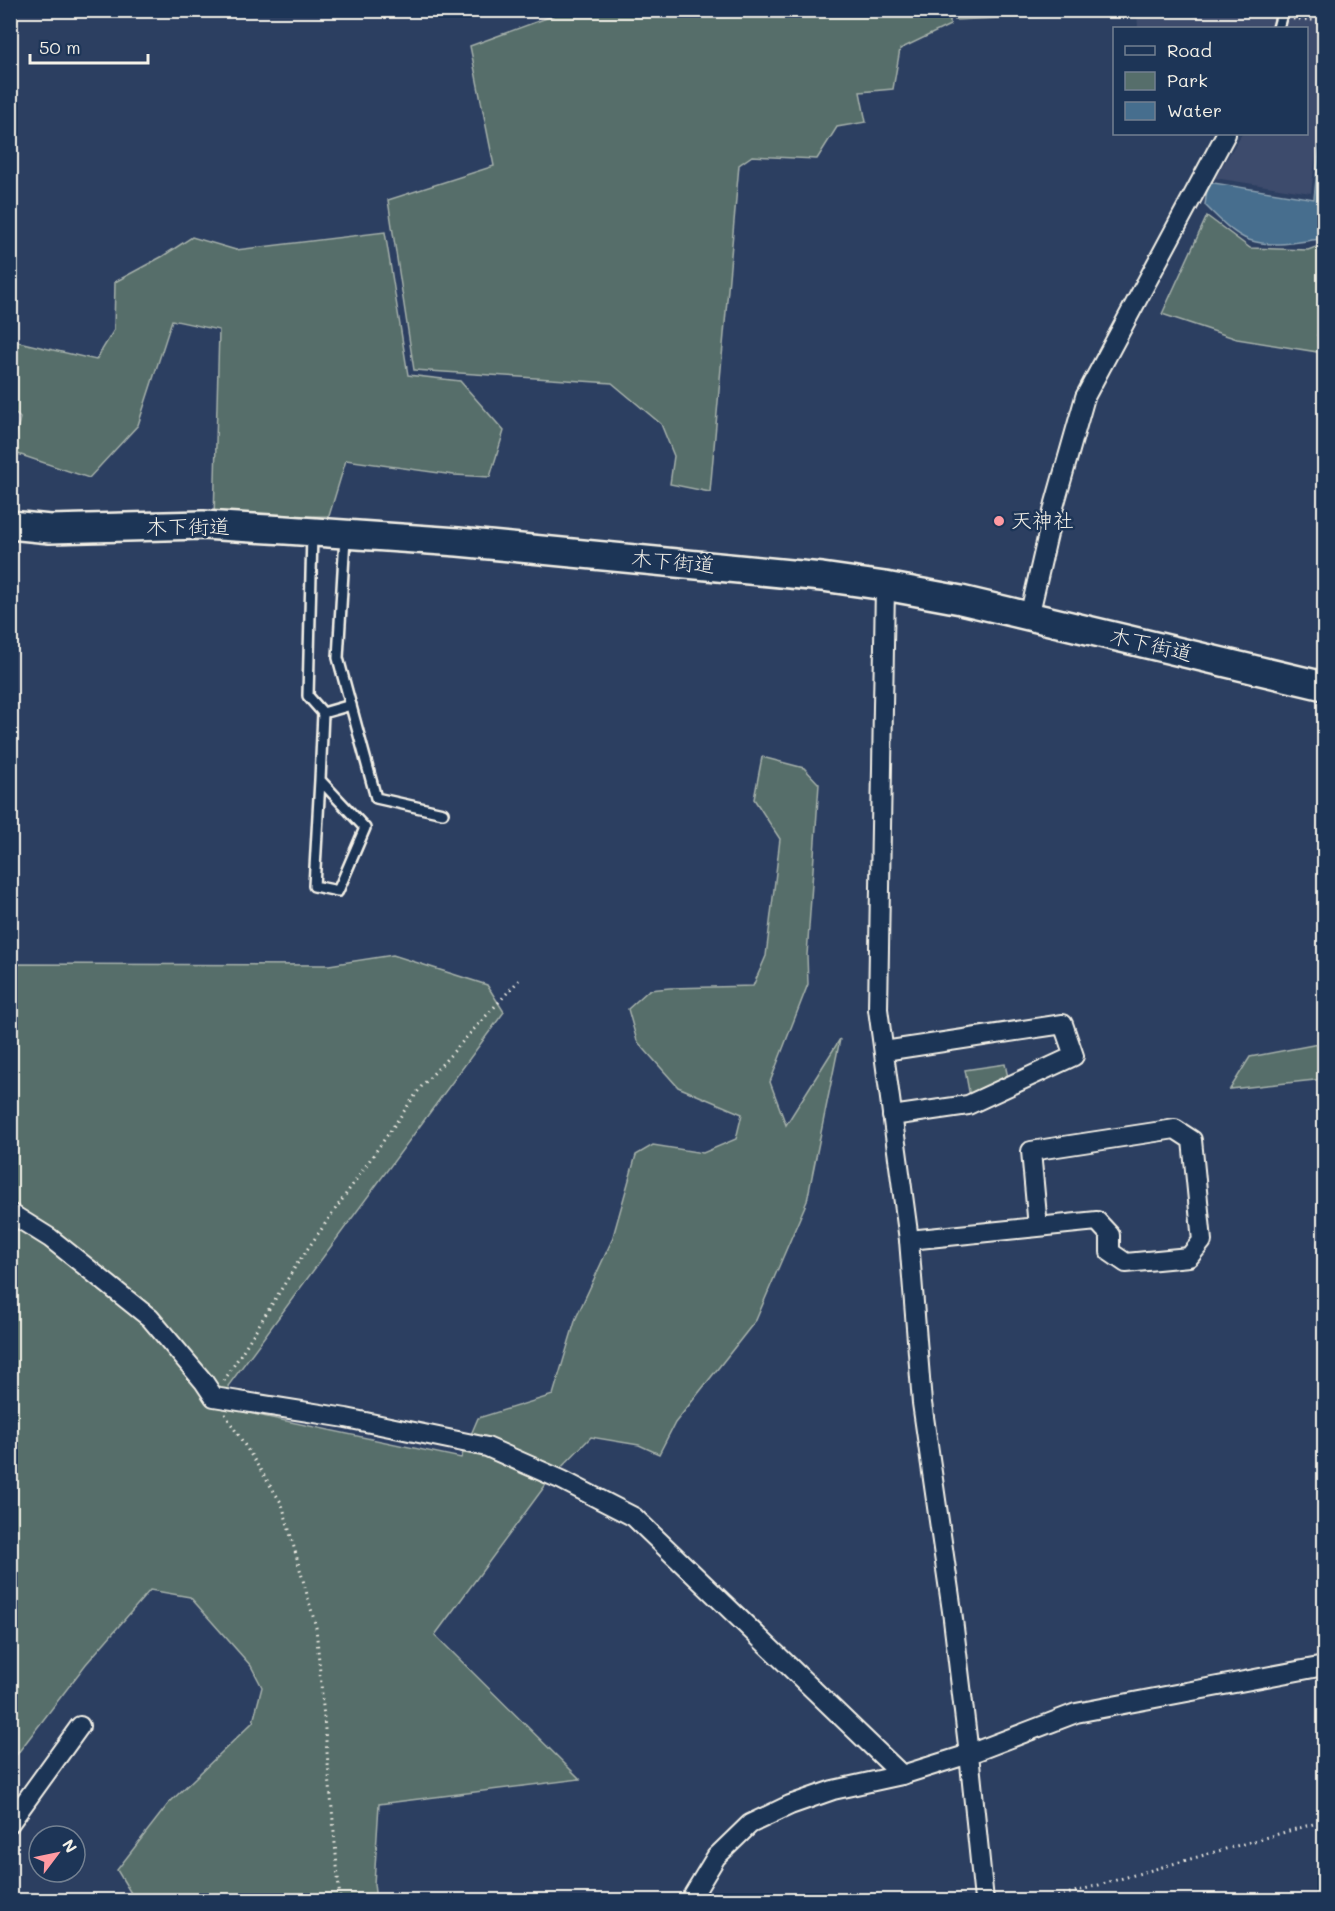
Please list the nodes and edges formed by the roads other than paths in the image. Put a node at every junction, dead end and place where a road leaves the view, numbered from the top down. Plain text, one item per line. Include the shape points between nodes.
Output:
1 (1225, 135) edge
2 (10, 525) edge
3 (312, 532) junction
4 (345, 534) junction
5 (885, 586) junction
6 (1029, 616) junction
7 (1324, 686) edge
8 (351, 705) junction
9 (323, 713) junction
10 (320, 780) junction
11 (443, 813) dead end
12 (884, 1051) junction
13 (892, 1116) junction
14 (10, 1213) edge
15 (1038, 1227) junction
16 (909, 1240) junction
17 (1324, 1666) edge
18 (80, 1726) dead end
19 (969, 1754) junction
20 (902, 1774) junction
21 (10, 1822) edge
22 (690, 1900) edge
23 (984, 1900) edge

1 - 6 street via 1085,397
2 - 3 main road, 木下街道 via 203,525
3 - 4 main road, 木下街道
3 - 9 lane via 308,696
4 - 5 main road, 木下街道 via 714,566
4 - 8 lane via 338,658
5 - 6 main road, 木下街道
5 - 12 street via 878,1009
6 - 7 main road, 木下街道
8 - 9 lane
8 - 11 lane via 376,798
9 - 10 lane
10 - 10 lane via 365,828 338,891 314,886
12 - 13 street
12 - 13 street via 1063,1024 1074,1056 968,1106
13 - 16 street
14 - 20 street via 50,1238 150,1318 214,1397 346,1418 487,1447 634,1517
15 - 15 street via 1097,1221 1110,1235 1110,1252 1126,1263 1189,1257 1202,1241 1192,1140 1175,1130 1031,1151
15 - 16 street
16 - 19 street via 922,1403
17 - 19 street via 1076,1713
18 - 21 street
19 - 20 street
19 - 23 street
20 - 22 street via 833,1790 750,1824 716,1857

